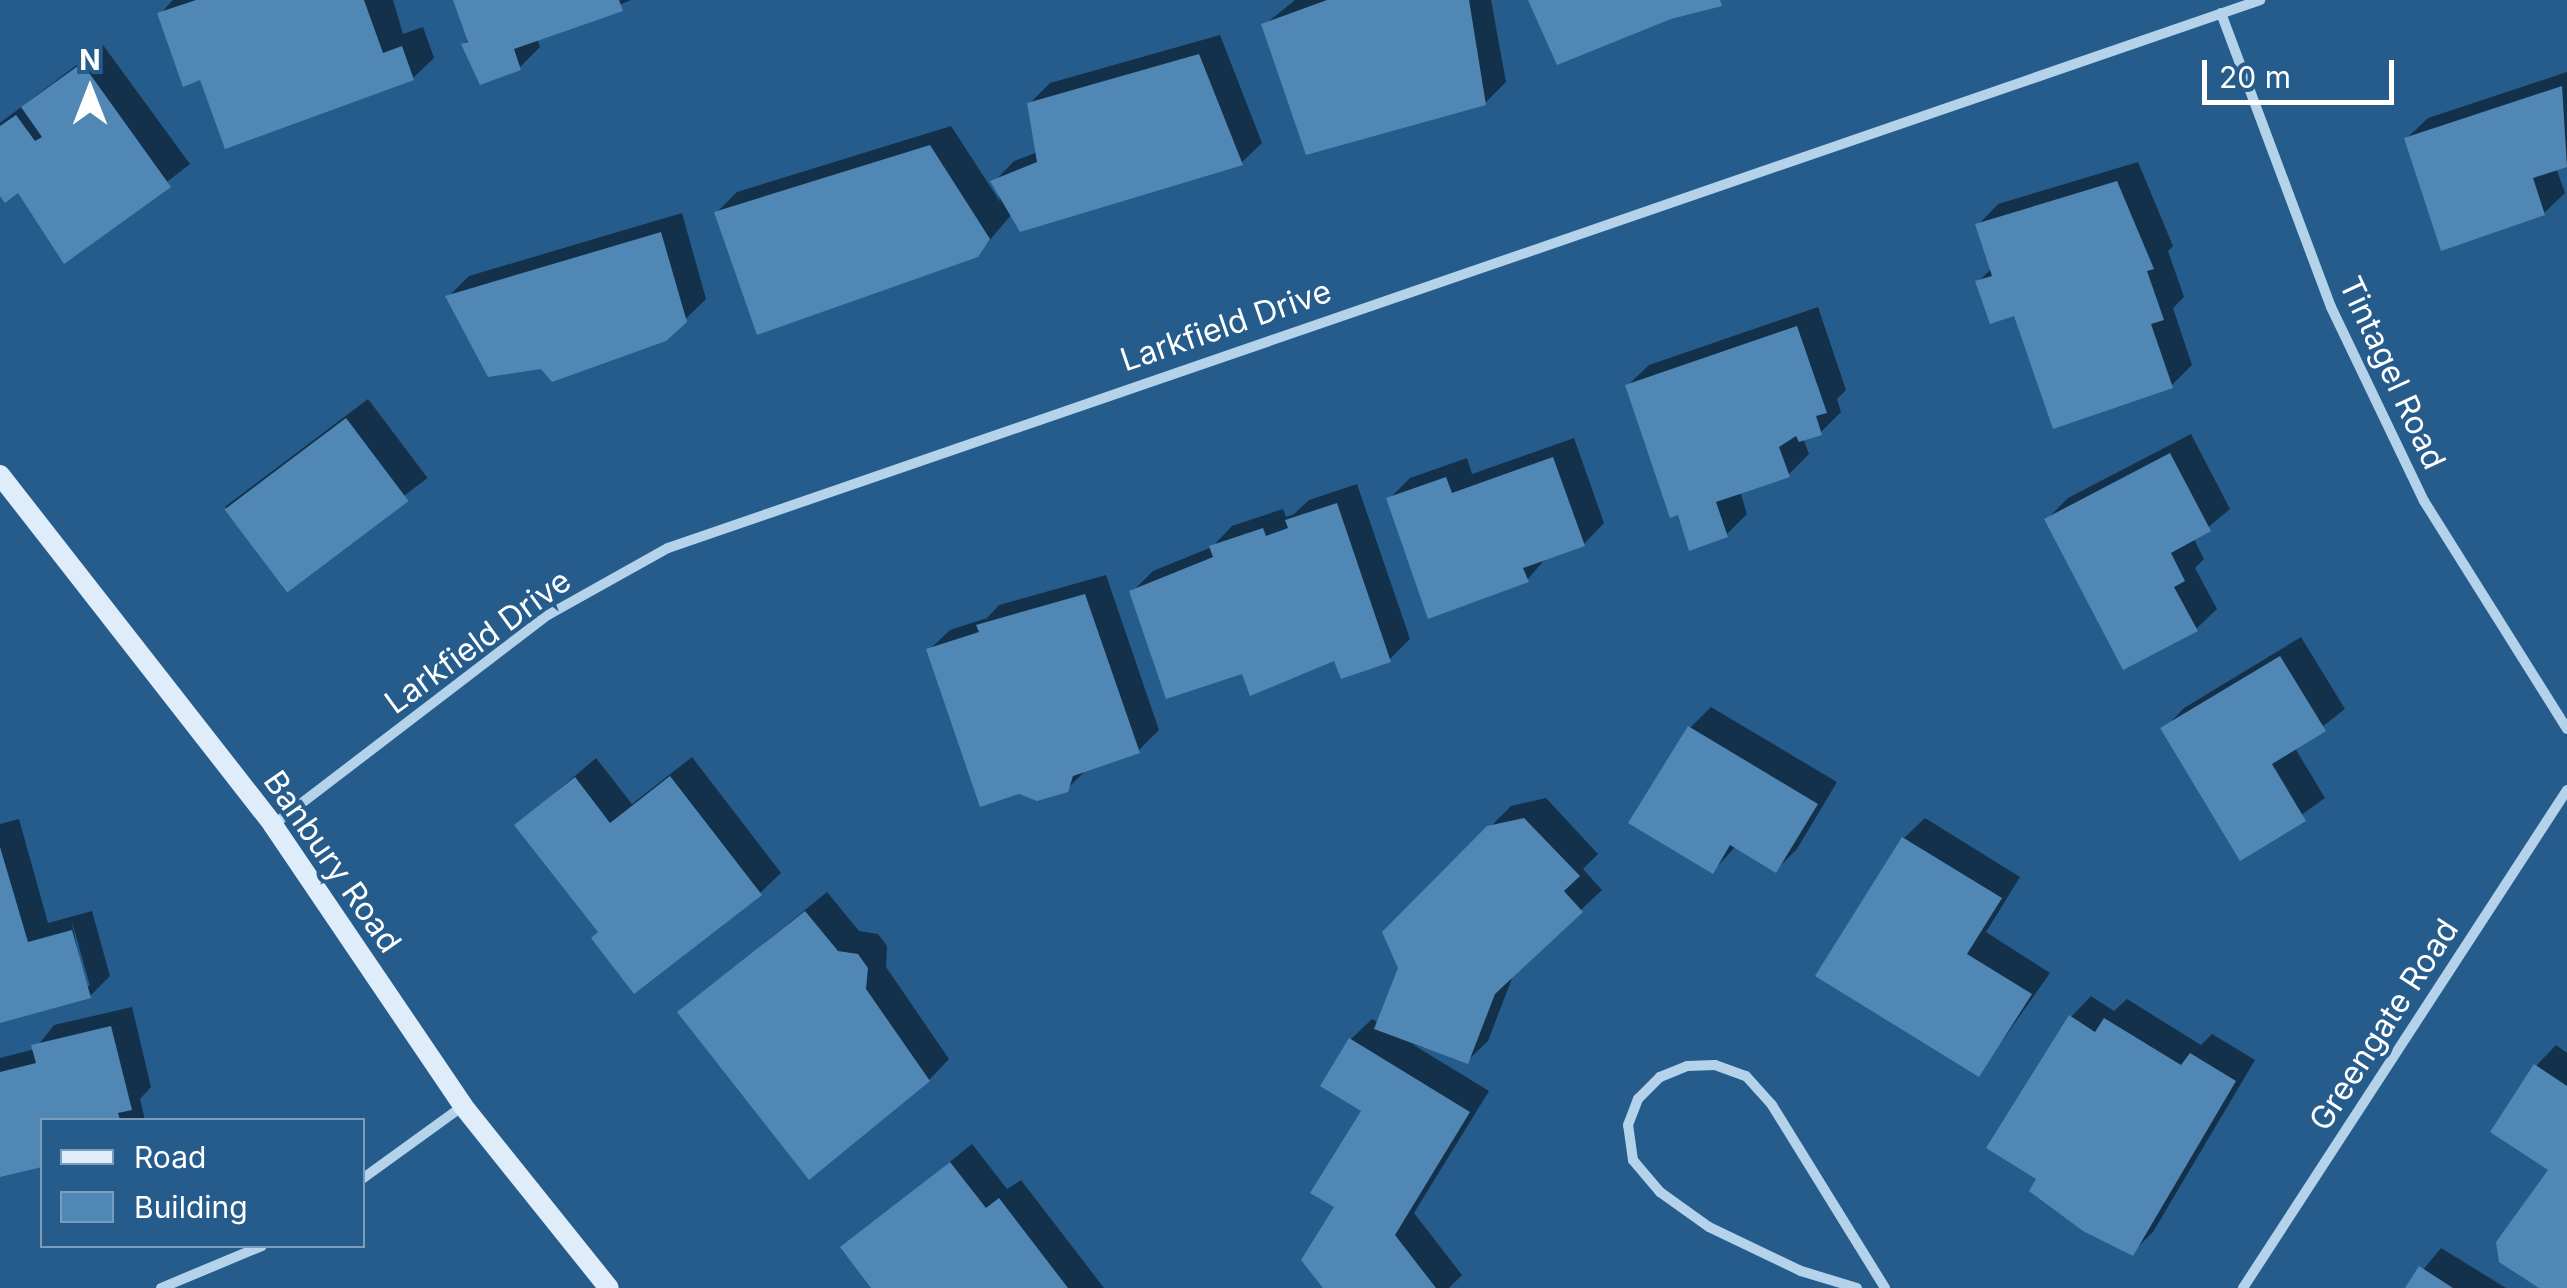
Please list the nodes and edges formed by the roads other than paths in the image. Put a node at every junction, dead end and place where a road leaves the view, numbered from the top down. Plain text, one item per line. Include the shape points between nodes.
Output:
1 (2260, 0) edge
2 (2222, 13) junction
3 (0, 475) edge
4 (2567, 729) edge
5 (2567, 790) edge
6 (273, 825) junction
7 (463, 1106) junction
8 (365, 1177) edge
9 (257, 1248) edge
10 (162, 1288) edge
11 (609, 1288) edge
12 (1858, 1288) edge
13 (1885, 1288) edge
14 (2243, 1288) edge

1 - 2 street, Larkfield Drive
2 - 4 street, Tintagel Road via 2331,307 2390,430 2424,500
2 - 6 street, Larkfield Drive via 668,548 548,616
3 - 6 street, Banbury Road
5 - 14 street, Greengate Road
6 - 7 street, Banbury Road
7 - 8 street
7 - 11 street, Banbury Road
9 - 10 street
12 - 13 street via 1801,1271 1708,1227 1660,1192 1633,1160 1628,1125 1638,1100 1660,1077 1687,1066 1746,1076 1794,1139

